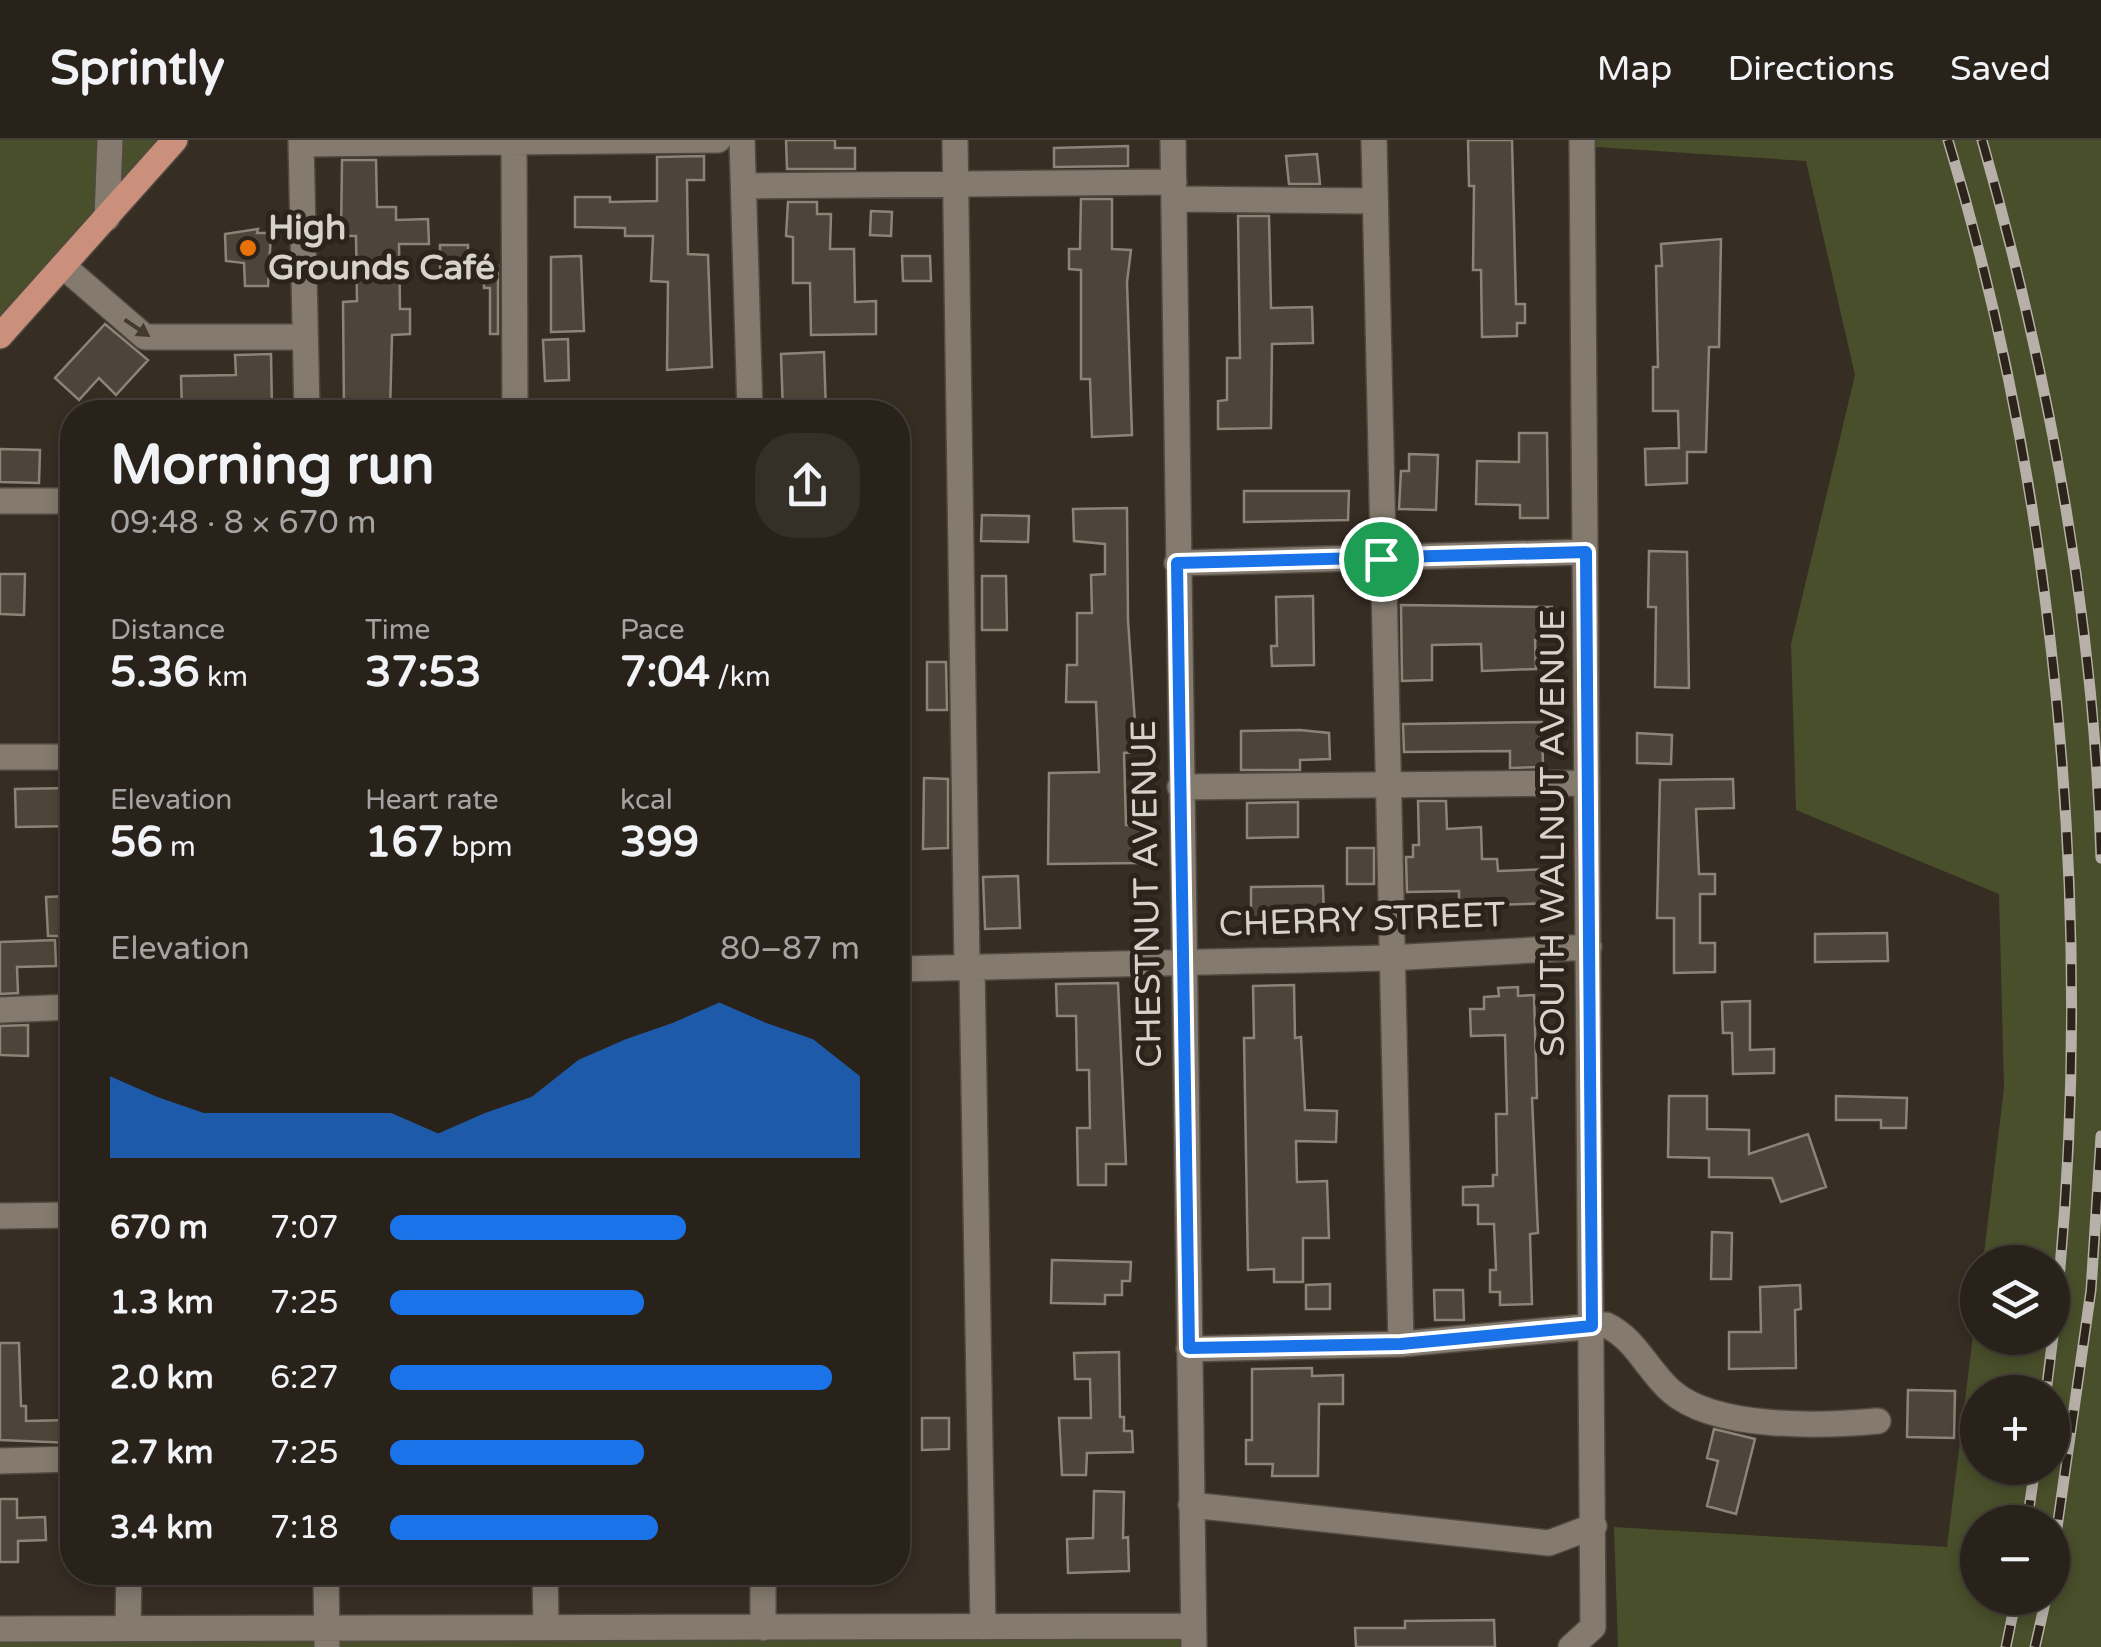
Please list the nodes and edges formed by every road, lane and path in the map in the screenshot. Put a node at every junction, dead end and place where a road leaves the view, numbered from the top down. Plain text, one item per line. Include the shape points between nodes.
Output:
1 (110, 140) edge
2 (175, 140) edge
3 (718, 140) edge
4 (742, 140) edge
5 (956, 140) edge
6 (1173, 140) edge
7 (1374, 140) edge
8 (1582, 140) edge
9 (301, 142) edge
10 (556, 142) edge
11 (514, 145) junction
12 (956, 181) junction
13 (744, 186) junction
14 (1174, 190) junction
15 (1375, 201) junction
16 (107, 218) junction
17 (63, 266) junction
18 (0, 336) edge
19 (305, 336) junction
20 (307, 400) edge
21 (516, 400) edge
22 (750, 400) edge
23 (60, 501) edge
24 (0, 502) edge
25 (1586, 552) junction
26 (1381, 559) junction
27 (1177, 563) junction
28 (0, 757) edge
29 (60, 757) edge
30 (1587, 783) junction
31 (1385, 784) junction
32 (1180, 787) junction
33 (1589, 947) junction
34 (1389, 958) junction
35 (1184, 960) junction
36 (969, 967) junction
37 (910, 969) edge
38 (60, 1008) edge
39 (0, 1010) edge
40 (60, 1215) edge
41 (0, 1216) edge
42 (1592, 1326) junction
43 (1401, 1344) junction
44 (1189, 1348) junction
45 (1878, 1421) dead end
46 (60, 1459) edge
47 (0, 1461) edge
48 (1191, 1506) junction
49 (1594, 1526) junction
50 (129, 1585) edge
51 (326, 1585) edge
52 (546, 1585) edge
53 (763, 1585) edge
54 (546, 1627) junction
55 (982, 1627) junction
56 (0, 1628) edge
57 (128, 1628) junction
58 (763, 1628) junction
59 (327, 1636) edge
60 (1194, 1636) edge
61 (1571, 1647) edge

1 - 16 street
2 - 16 main road
3 - 10 street
4 - 13 street
5 - 12 street
6 - 14 street, CHESTNUT AVENUE
7 - 15 street
8 - 25 street, SOUTH WALNUT AVENUE
9 - 11 street
9 - 19 street
10 - 11 street
11 - 21 street
12 - 13 street
12 - 14 street
12 - 36 street
13 - 22 street
14 - 15 street
14 - 27 street, CHESTNUT AVENUE
15 - 26 street
16 - 17 main road
17 - 18 main road
17 -> 19 street via 145,337
19 - 20 street
23 - 24 street
25 - 26 street
25 - 30 street, SOUTH WALNUT AVENUE
26 - 27 street
26 - 31 street
27 - 32 street, CHESTNUT AVENUE
28 - 29 street
30 - 31 street
30 - 33 street, SOUTH WALNUT AVENUE
31 - 32 street
31 - 34 street
32 - 35 street, CHESTNUT AVENUE
33 - 34 street, CHERRY STREET
33 - 42 street, SOUTH WALNUT AVENUE
34 - 35 street, CHERRY STREET
34 - 43 street
35 - 36 street, CHERRY STREET
35 - 44 street, CHESTNUT AVENUE
36 - 37 street, CHERRY STREET
36 - 55 street
38 - 39 street
40 - 41 street
42 - 43 street
42 - 45 street via 1621,1332 1676,1396 1708,1408 1788,1424
42 - 49 street, SOUTH WALNUT AVENUE
43 - 44 street
44 - 48 street, CHESTNUT AVENUE
46 - 47 street
48 - 49 street via 1549,1544
48 - 60 street, CHESTNUT AVENUE
49 - 61 street, SOUTH WALNUT AVENUE via 1593,1627
50 - 57 street
51 - 59 street
52 - 54 street
53 - 58 street
54 - 58 street
54 - 59 street
55 - 58 street
55 - 60 street
56 - 57 street
57 - 59 street

